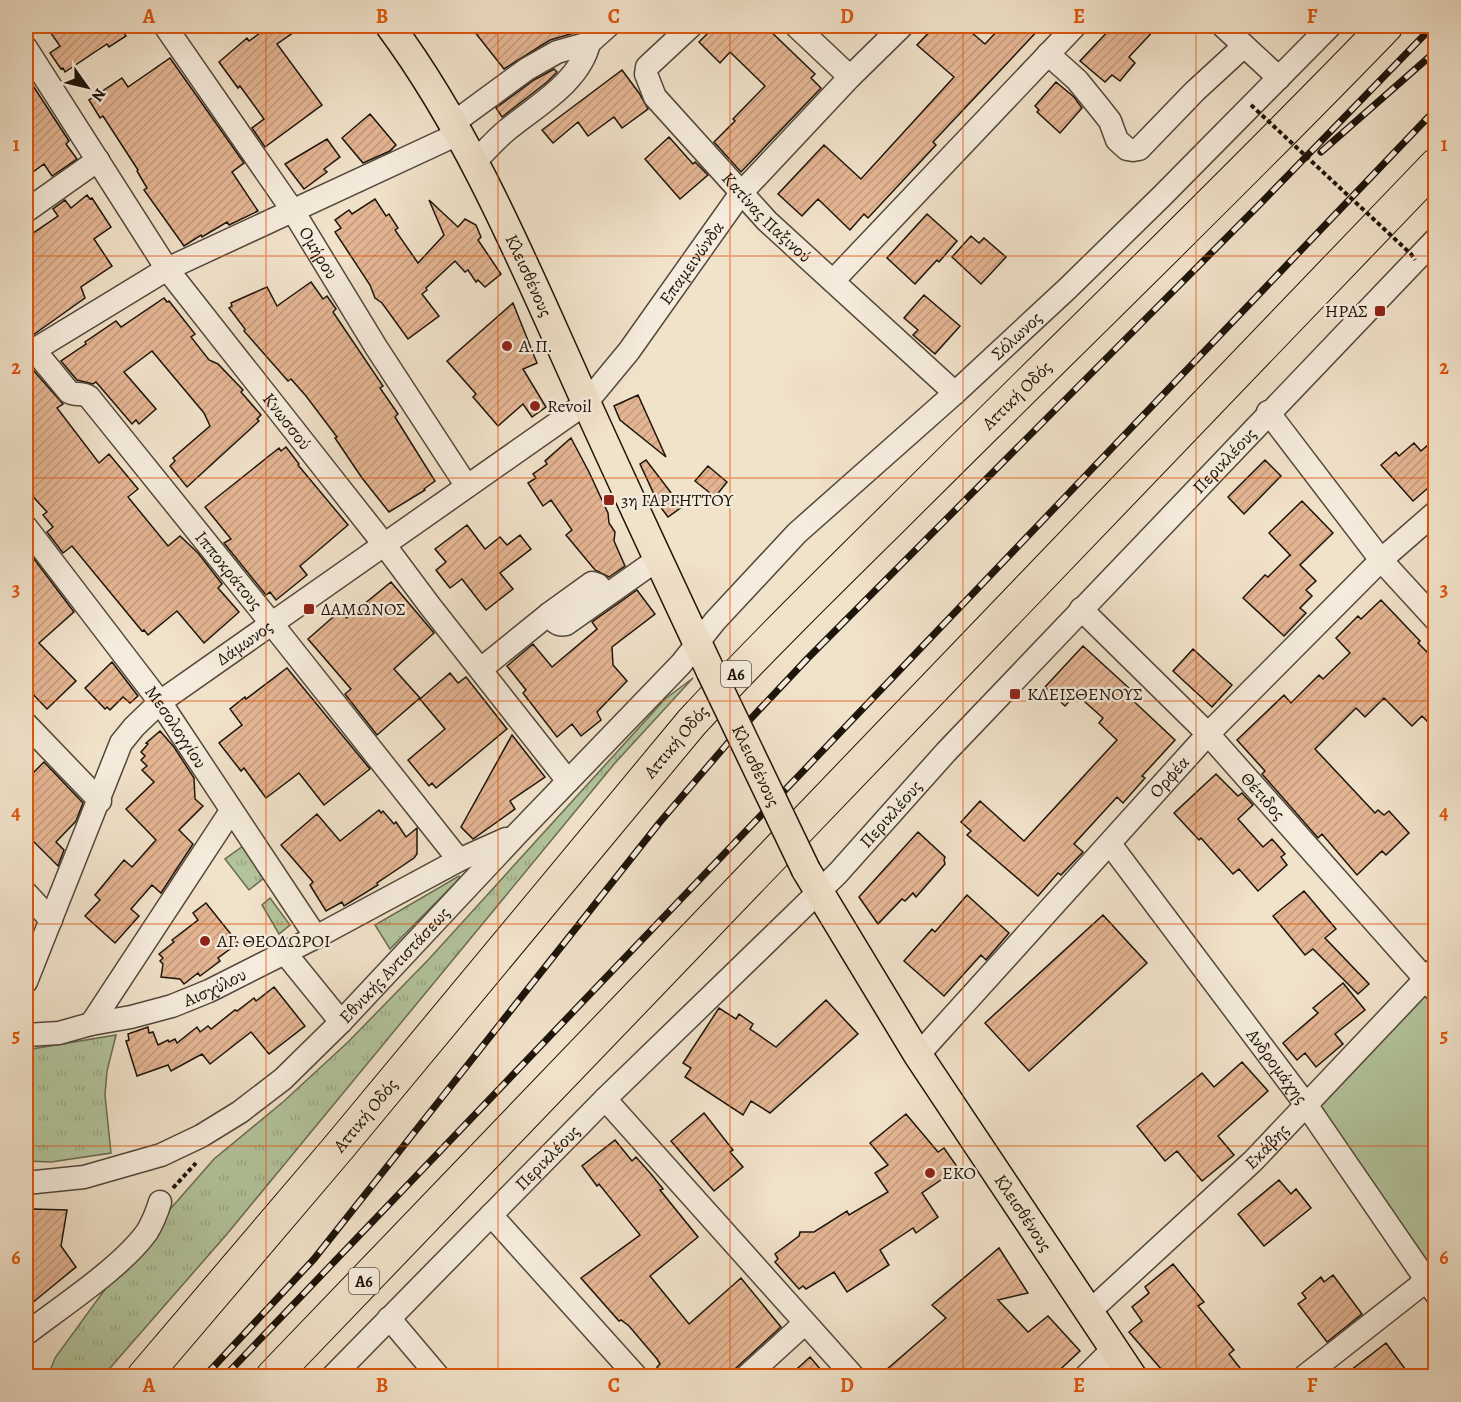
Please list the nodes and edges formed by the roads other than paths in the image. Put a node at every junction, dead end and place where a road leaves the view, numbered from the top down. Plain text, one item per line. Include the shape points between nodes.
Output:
1 (165, 26) edge
2 (390, 26) edge
3 (608, 26) edge
4 (691, 26) edge
5 (796, 26) edge
6 (902, 26) edge
7 (1075, 26) edge
8 (1222, 26) edge
9 (1330, 26) edge
10 (1386, 26) edge
11 (589, 43) junction
12 (1244, 46) junction
13 (1048, 54) junction
14 (27, 55) edge
15 (850, 77) junction
16 (1279, 78) junction
17 (455, 129) junction
18 (98, 160) junction
19 (473, 163) junction
20 (1436, 165) edge
21 (741, 193) junction
22 (26, 211) edge
23 (293, 212) junction
24 (1436, 239) edge
25 (167, 269) junction
26 (833, 281) junction
27 (30, 353) edge
28 (955, 393) junction
29 (586, 403) junction
30 (1268, 412) junction
31 (466, 485) junction
32 (1436, 512) edge
33 (27, 531) edge
34 (384, 543) junction
35 (658, 559) junction
36 (1381, 560) junction
37 (1081, 609) junction
38 (1436, 620) edge
39 (273, 624) junction
40 (698, 643) junction
41 (481, 669) junction
42 (160, 702) junction
43 (26, 724) edge
44 (1208, 734) junction
45 (568, 781) junction
46 (100, 801) junction
47 (231, 811) junction
48 (518, 833) junction
49 (1110, 844) junction
50 (459, 860) junction
51 (812, 881) junction
52 (26, 893) edge
53 (51, 920) junction
54 (316, 937) junction
55 (285, 953) junction
56 (1432, 980) edge
57 (26, 982) edge
58 (341, 1022) junction
59 (91, 1024) junction
60 (26, 1035) edge
61 (918, 1055) junction
62 (605, 1099) junction
63 (1307, 1106) junction
64 (26, 1183) edge
65 (160, 1202) road end
66 (491, 1215) junction
67 (1432, 1283) edge
68 (1089, 1312) junction
69 (389, 1318) junction
70 (804, 1324) junction
71 (26, 1335) edge
72 (1113, 1349) junction
73 (144, 1377) edge
74 (273, 1377) edge
75 (333, 1377) edge
76 (438, 1377) edge
77 (636, 1377) edge
78 (747, 1377) edge
79 (853, 1377) edge
80 (1086, 1377) edge
81 (1132, 1377) edge
82 (1305, 1377) edge

1 - 23 street, Ομήρου
2 - 17 main road, Κλεισθένους
3 - 11 street
4 - 21 street, Κατίνας Παξινού via 647,67 646,74 655,97
5 - 15 street
6 - 15 street, Επαμεινώνδα
7 - 13 street
8 - 12 street
9 - 16 street, Σόλωνος
10 - 73 highway, Αττική Οδός / Α6 via 692,722
11 - 17 street via 557,52 527,69
11 - 19 street via 586,55 567,80
12 - 13 street via 1139,149 1133,150 1117,140 1099,107
12 - 16 street
13 - 26 street
14 - 18 street, Κνωσσού
15 - 21 street, Επαμεινώνδα
16 - 28 street, Σόλωνος via 1077,280
17 - 19 main road, Κλεισθένους
17 - 23 street
18 - 22 street
18 - 25 street, Κνωσσού
19 - 29 main road, Κλεισθένους via 513,240
20 - 74 highway, Α6
21 - 26 street, Κατίνας Παξινού
21 - 29 street, Επαμεινώνδα via 629,351
23 - 25 street
23 - 31 street, Ομήρου
24 - 30 street, Περικλέους
25 - 27 street
25 - 34 street, Κνωσσού
26 - 28 street, Κατίνας Παξινού
27 - 39 street, Ιπποκράτους via 69,392 89,397
28 - 40 street, Σόλωνος via 797,533
29 - 31 street, Δάμωνος
29 - 35 main road, Κλεισθένους
30 - 36 street
30 - 37 street, Περικλέους
31 - 34 street, Δάμωνος
32 - 36 street, Ορφέα
33 - 42 street, Μεσολογγίου
34 - 39 street, Δάμωνος
34 - 41 street, Κνωσσού
35 - 40 main road, Κλεισθένους
35 - 41 street via 606,595 592,583
36 - 38 street
36 - 44 street, Ορφέα
37 - 44 street, Θέτιδος
37 - 51 street, Περικλέους via 945,752
39 - 42 street, Δάμωνος
39 - 50 street, Ιπποκράτους
40 - 45 street, Εθνικής Αντιστάσεως
40 - 51 main road, Κλεισθένους, bridge
41 - 45 street, Κνωσσού
42 - 46 street, Δάμωνος via 121,743
42 - 47 street, Μεσολογγίου
43 - 46 street
44 - 49 street, Ορφέα
44 - 56 street, Θέτιδος
45 - 48 street, Εθνικής Αντιστάσεως
46 - 53 street, Δάμωνος
47 - 54 street, Μεσολογγίου
47 - 59 street
48 - 50 street, Αισχύλου
48 - 58 street, Εθνικής Αντιστάσεως
49 - 61 street, Ορφέα
49 - 63 street, Ανδρομάχης
50 - 54 street, Αισχύλου
51 - 61 main road, Κλεισθένους
51 - 62 street, Περικλέους
52 - 53 street
53 - 57 street, Δάμωνος
54 - 55 street, Αισχύλου
55 - 58 street
55 - 59 street, Αισχύλου via 209,992 172,1006
56 - 63 street, Εκάβης
58 - 64 street, Εθνικής Αντιστάσεως via 275,1086 210,1131 161,1155 122,1167 84,1177
59 - 60 street, Αισχύλου via 59,1033
61 - 68 main road, Κλεισθένους
62 - 66 street, Περικλέους
62 - 70 street
63 - 67 street, Ανδρομάχης
63 - 68 street, Εκάβης
65 - 71 street via 155,1217 133,1247
66 - 69 street, Περικλέους
66 - 77 street
67 - 82 street
68 - 72 main road, Κλεισθένους
69 - 75 street, Περικλέους
69 - 76 street
70 - 78 street
70 - 79 street
72 - 80 street
72 - 81 main road, Κλεισθένους

